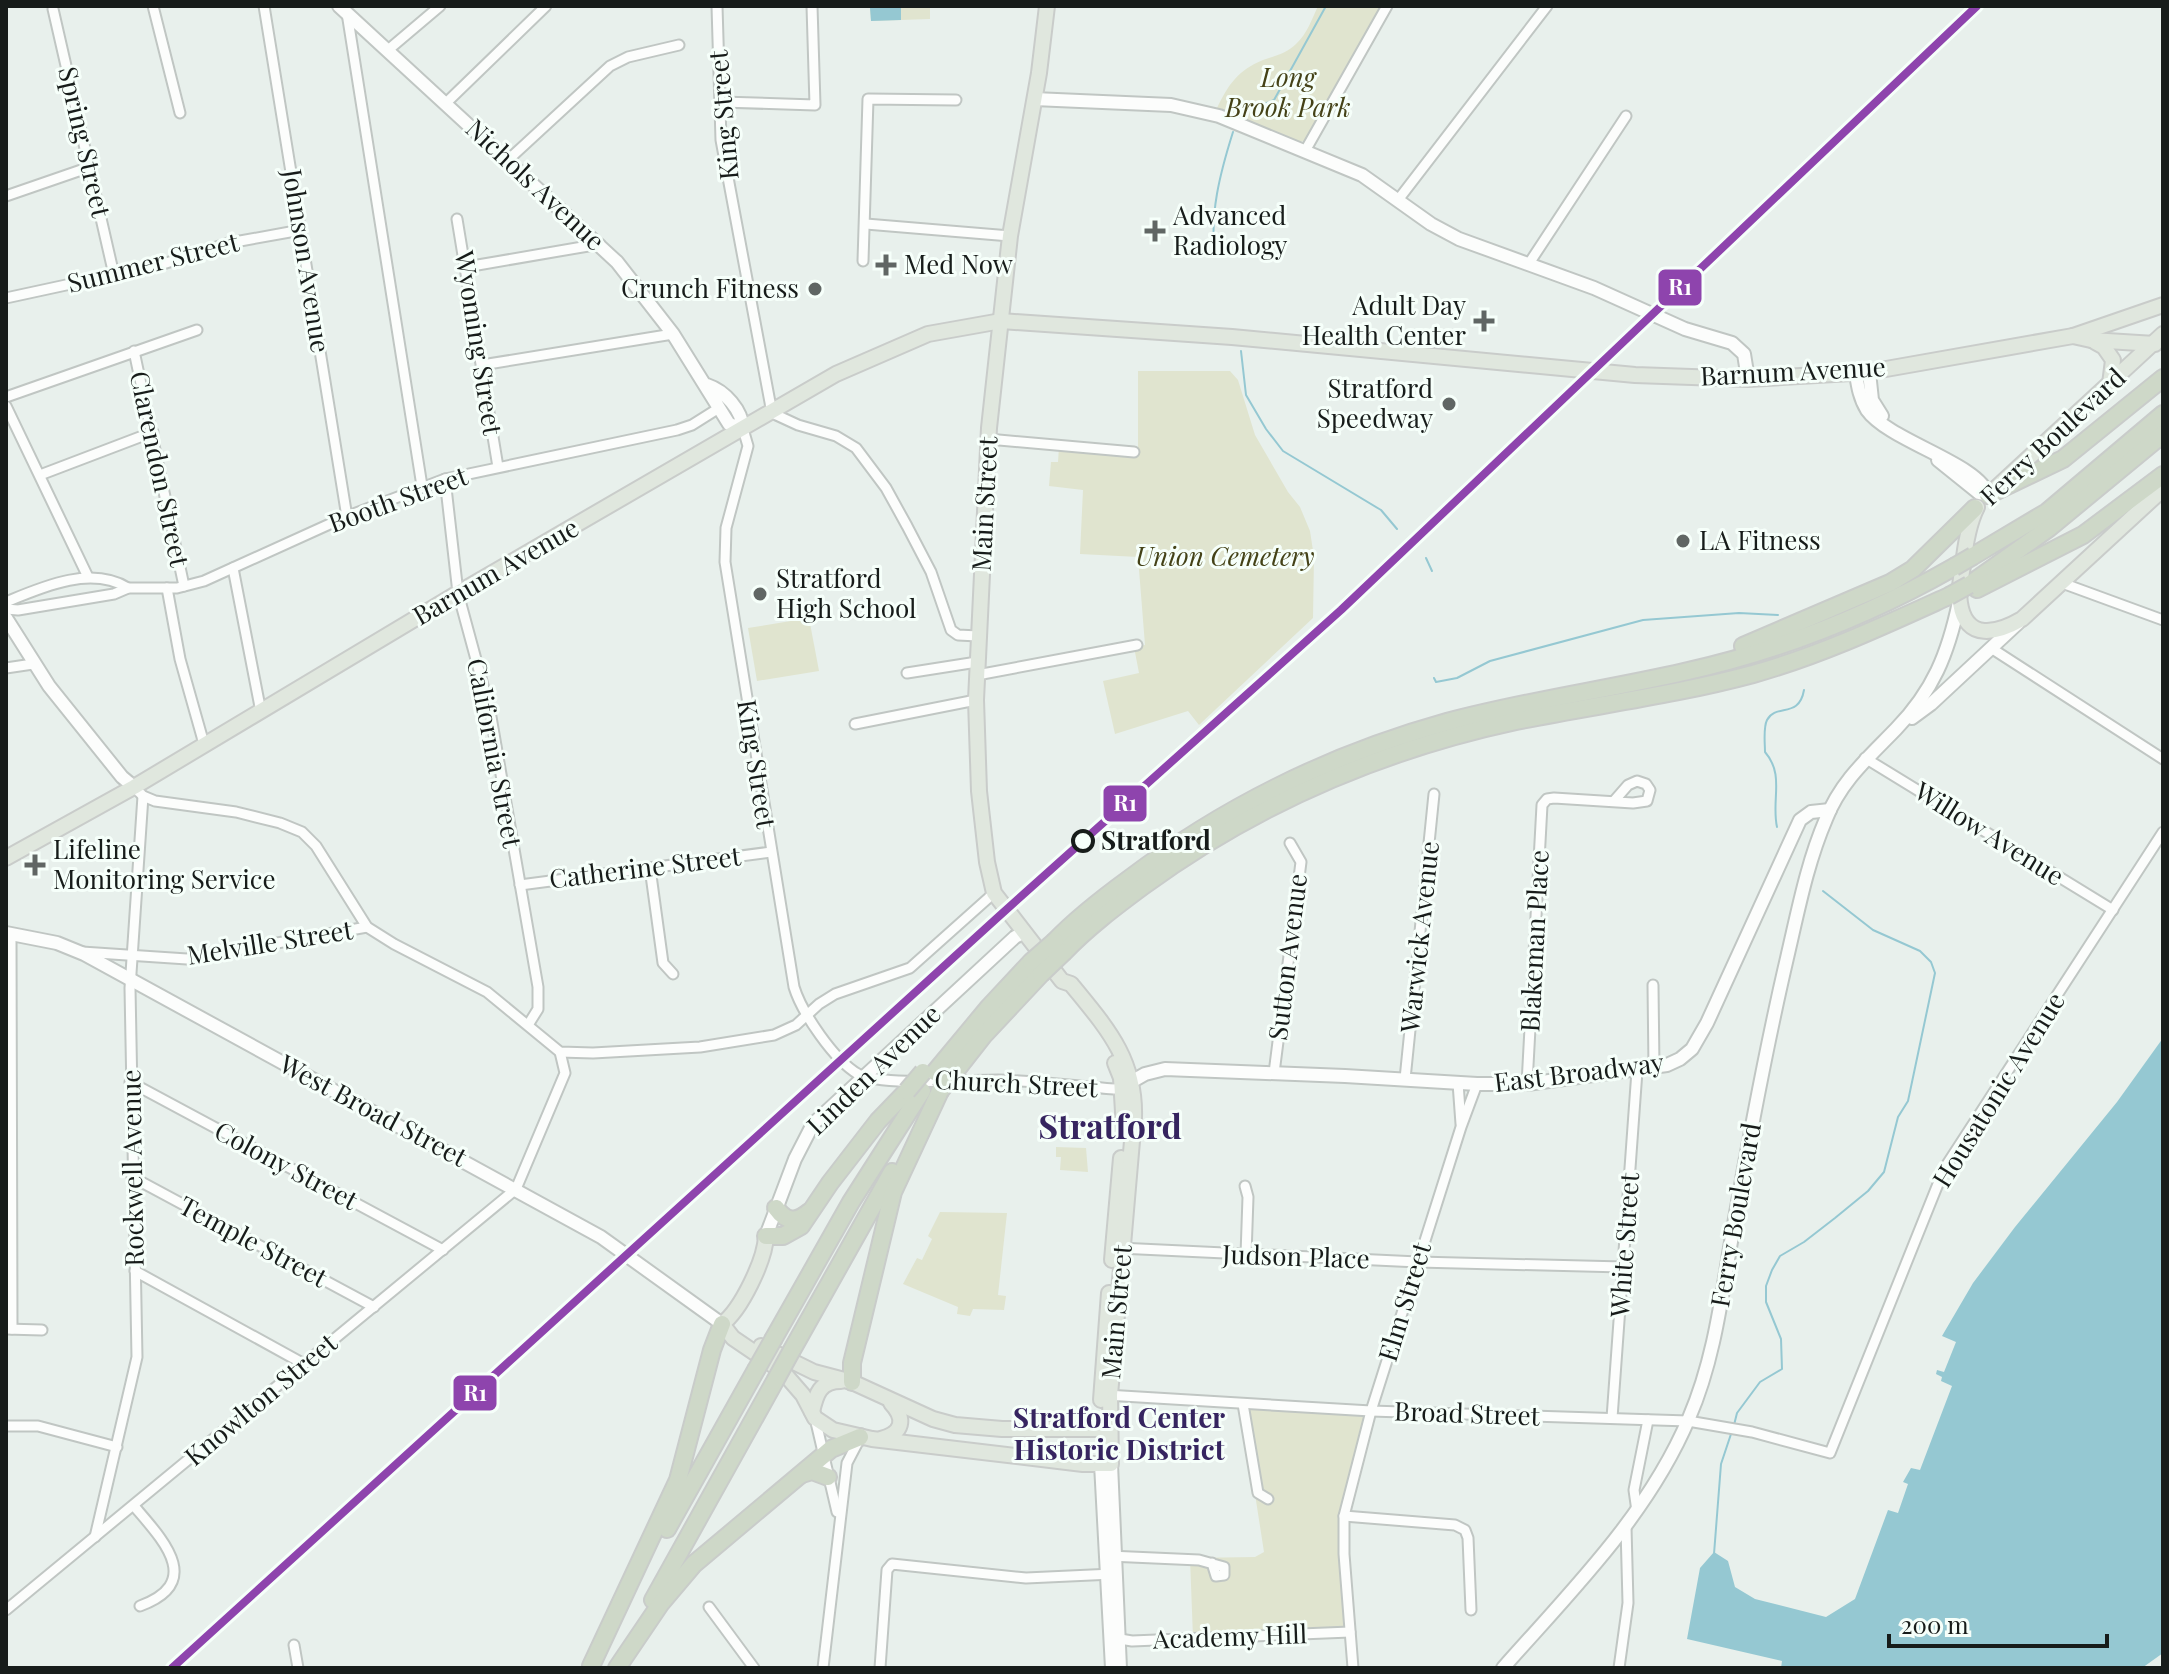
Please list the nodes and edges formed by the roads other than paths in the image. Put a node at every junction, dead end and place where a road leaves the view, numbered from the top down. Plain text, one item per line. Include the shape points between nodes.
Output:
1 (153, 6) edge
2 (264, 6) edge
3 (440, 6) edge
4 (546, 6) edge
5 (717, 6) edge
6 (812, 6) edge
7 (1047, 6) edge
8 (1387, 6) edge
9 (1547, 6) edge
10 (53, 9) dead end
11 (343, 9) edge
12 (679, 45) dead end
13 (388, 50) junction
14 (1034, 99) junction
15 (956, 100) dead end
16 (721, 102) junction
17 (446, 103) junction
18 (180, 113) dead end
19 (1626, 116) dead end
20 (1305, 151) junction
21 (508, 160) junction
22 (90, 167) junction
23 (6, 196) edge
24 (1398, 200) junction
25 (457, 219) dead end
26 (866, 224) junction
27 (301, 230) junction
28 (1010, 236) junction
29 (600, 244) junction
30 (863, 261) dead end
31 (1528, 265) junction
32 (466, 267) junction
33 (114, 275) junction
34 (6, 298) edge
35 (2163, 305) edge
36 (1001, 321) junction
37 (197, 330) dead end
38 (673, 334) junction
39 (2073, 336) junction
40 (2091, 340) junction
41 (2160, 341) edge
42 (134, 351) junction
43 (482, 365) junction
44 (1862, 373) junction
45 (2163, 378) edge
46 (1748, 379) junction
47 (2110, 384) junction
48 (707, 385) junction
49 (6, 397) edge
50 (6, 406) edge
51 (719, 408) junction
52 (772, 413) junction
53 (2163, 414) edge
54 (743, 429) junction
55 (153, 432) junction
56 (2163, 434) edge
57 (988, 439) junction
58 (1134, 452) dead end
59 (498, 467) junction
60 (40, 475) junction
61 (2163, 475) edge
62 (445, 479) junction
63 (422, 486) junction
64 (2163, 489) edge
65 (1988, 495) junction
66 (1975, 508) junction
67 (347, 517) junction
68 (233, 568) junction
69 (88, 577) junction
70 (2062, 583) junction
71 (184, 586) junction
72 (128, 588) junction
73 (167, 588) junction
74 (458, 593) junction
75 (1959, 595) junction
76 (6, 602) edge
77 (6, 609) edge
78 (6, 618) edge
79 (2022, 619) junction
80 (2163, 620) edge
81 (978, 636) junction
82 (1137, 645) dead end
83 (1991, 648) junction
84 (33, 664) junction
85 (6, 668) edge
86 (977, 669) junction
87 (907, 673) dead end
88 (1599, 688) junction
89 (976, 700) junction
90 (261, 712) junction
91 (855, 724) dead end
92 (1896, 728) junction
93 (204, 744) junction
94 (1865, 758) junction
95 (2163, 759) edge
96 (138, 791) junction
97 (1434, 794) dead end
98 (1614, 801) dead end
99 (1830, 810) junction
100 (1798, 824) junction
101 (1823, 827) junction
102 (2163, 832) edge
103 (1290, 843) dead end
104 (771, 852) junction
105 (6, 858) edge
106 (650, 868) junction
107 (520, 885) junction
108 (994, 893) junction
109 (2113, 910) junction
110 (367, 927) junction
111 (8, 933) edge
112 (1023, 933) junction
113 (1060, 946) junction
114 (78, 952) junction
115 (134, 954) junction
116 (1036, 968) junction
117 (673, 974) dead end
118 (131, 980) junction
119 (1653, 985) dead end
120 (805, 1016) junction
121 (528, 1025) junction
122 (560, 1052) junction
123 (1654, 1068) junction
124 (1637, 1071) junction
125 (1274, 1073) junction
126 (863, 1076) junction
127 (1405, 1079) junction
128 (130, 1082) junction
129 (1458, 1083) junction
130 (1127, 1084) junction
131 (1477, 1084) junction
132 (1527, 1084) junction
133 (914, 1091) junction
134 (940, 1091) junction
135 (1461, 1127) junction
136 (9, 1164) edge
137 (132, 1177) junction
138 (1245, 1186) dead end
139 (516, 1189) junction
140 (776, 1208) junction
141 (810, 1211) junction
142 (766, 1236) junction
143 (1118, 1248) junction
144 (443, 1250) junction
145 (1246, 1255) junction
146 (1418, 1262) junction
147 (1623, 1267) junction
148 (135, 1271) junction
149 (374, 1307) junction
150 (722, 1324) junction
151 (9, 1329) edge
152 (42, 1330) dead end
153 (304, 1364) junction
154 (850, 1381) junction
155 (1106, 1395) junction
156 (884, 1397) junction
157 (1243, 1404) junction
158 (1371, 1411) junction
159 (814, 1415) junction
160 (1612, 1418) junction
161 (1648, 1420) junction
162 (1688, 1421) junction
163 (6, 1426) edge
164 (1105, 1428) junction
165 (861, 1437) junction
166 (881, 1439) junction
167 (117, 1447) junction
168 (1830, 1453) joint
169 (824, 1456) junction
170 (1106, 1464) junction
171 (802, 1474) junction
172 (828, 1477) junction
173 (1268, 1499) dead end
174 (134, 1506) junction
175 (1637, 1512) junction
176 (1344, 1516) junction
177 (838, 1524) junction
178 (1626, 1527) junction
179 (95, 1537) junction
180 (1110, 1556) junction
181 (1212, 1563) dead end
182 (1111, 1574) junction
183 (140, 1606) dead end
184 (709, 1607) dead end
185 (6, 1610) edge
186 (1471, 1610) dead end
187 (1350, 1632) junction
188 (1115, 1638) junction
189 (294, 1645) dead end
190 (590, 1667) edge
191 (298, 1668) edge
192 (616, 1668) edge
193 (754, 1668) edge
194 (823, 1668) edge
195 (880, 1668) edge
196 (1112, 1668) edge
197 (1120, 1668) edge
198 (1353, 1668) edge
199 (1503, 1668) edge
200 (1619, 1668) edge

1 - 18 street
2 - 27 street, Johnson Avenue
3 - 13 street
4 - 17 street
5 - 16 street, King Street
6 - 16 street via 815,105
7 - 14 main road, Main Street
8 - 20 street
9 - 24 street
10 - 22 street, Spring Street
11 - 13 main road, Nichols Avenue
11 - 63 street
12 - 21 street via 610,66
13 - 17 main road, Nichols Avenue
14 - 20 main road via 1171,105 1219,116
14 - 28 main road, Main Street
15 - 26 street via 868,99
16 - 52 street, King Street via 721,140
17 - 21 main road, Nichols Avenue
19 - 31 street
20 - 24 main road via 1362,175
21 - 29 main road, Nichols Avenue
22 - 23 street
22 - 33 street, Spring Street
24 - 31 main road via 1448,234
25 - 32 street, Wyoming Street
26 - 28 street
26 - 30 street
27 - 33 street, Summer Street via 229,243
27 - 67 street, Johnson Avenue
28 - 36 main road, Main Street
29 - 32 street
29 - 38 main road, Nichols Avenue
31 - 46 main road via 1740,348
32 - 43 street, Wyoming Street
33 - 34 street, Summer Street
35 - 39 main road, Barnum Avenue
36 - 46 main road, Barnum Avenue via 1635,375
36 - 52 main road, Barnum Avenue via 911,340 836,374
36 - 57 main road, Main Street
37 - 42 street
38 - 43 street
38 - 48 main road, Nichols Avenue
39 - 40 main road, Barnum Avenue
39 - 44 main road, Barnum Avenue
40 - 41 main road, Barnum Avenue
40 - 47 main road via 2111,356
41 - 47 main road, Ferry Boulevard
42 - 49 street
42 - 55 street, Clarendon Street
43 - 59 street, Wyoming Street
44 - 46 main road, Barnum Avenue
44 - 65 main road via 1864,404 1874,418 1971,475
45 - 65 highway via 2063,459
47 - 65 main road, Ferry Boulevard
48 - 51 main road, Nichols Avenue
48 - 54 main road, Nichols Avenue via 738,411
50 - 60 street
51 - 54 main road, Nichols Avenue via 729,424
51 - 59 street, Booth Street via 677,430
52 - 54 main road, Barnum Avenue
52 - 81 street via 856,448 886,488 925,560 951,630
53 - 88 highway, bridge via 2047,512 1912,591 1748,656
54 - 74 main road, Barnum Avenue
54 - 104 street, King Street via 748,446 726,528 725,562
55 - 60 street
55 - 71 street, Clarendon Street
56 - 75 highway
57 - 58 street
57 - 81 main road, Main Street
59 - 62 street, Booth Street
60 - 69 street
61 - 75 highway via 2083,535
62 - 63 street, Booth Street
62 - 74 street, California Street
63 - 67 street, Booth Street
64 - 70 main road, Ferry Boulevard
65 - 66 main road, Ferry Boulevard
66 - 75 main road, Ferry Boulevard
66 - 88 highway via 1913,569 1890,583 1762,639
67 - 68 street, Booth Street
68 - 71 street, Booth Street
68 - 90 street
69 - 72 street, Booth Street
69 - 76 street
70 - 79 main road, Ferry Boulevard
70 - 80 street
71 - 73 street, Booth Street
72 - 73 street, Booth Street
72 - 77 street, Booth Street
73 - 93 street
74 - 90 main road, Barnum Avenue
74 - 107 street, California Street via 490,711
75 - 79 main road, Ferry Boulevard via 1965,618 1981,630 2002,630
75 - 92 main road, Ferry Boulevard via 1939,671
75 - 113 highway via 1755,673 1515,721 1356,768 1197,849
78 - 84 main road
79 - 83 main road, Ferry Boulevard
81 - 86 main road, Main Street
82 - 86 street
83 - 92 main road, Ferry Boulevard via 1931,704
83 - 95 street
84 - 85 street
84 - 96 main road
86 - 87 street
86 - 89 main road, Main Street
88 - 113 highway via 1423,729 1301,776 1165,852 1102,899
89 - 91 street
89 - 108 main road, Main Street via 979,791
90 - 93 main road, Barnum Avenue
92 - 94 main road, Ferry Boulevard
93 - 96 main road, Barnum Avenue
94 - 99 main road, Ferry Boulevard
94 - 109 street, Willow Avenue
96 - 105 main road, Barnum Avenue
96 - 110 street via 155,801 250,815 302,832
96 - 115 street, Rockwell Avenue
97 - 127 street, Warwick Avenue
98 - 132 street, Blakeman Place via 1554,798 1541,808
99 - 100 main road via 1811,812
99 - 101 main road, Ferry Boulevard
100 - 101 main road
100 - 123 main road, East Broadway via 1697,1042 1680,1059
101 - 162 main road, Ferry Boulevard via 1770,1036 1709,1363
102 - 109 street, Housatonic Avenue
103 - 125 street, Sutton Avenue via 1301,862
104 - 106 street, Catherine Street
104 - 120 street, King Street via 794,987
106 - 107 street, Catherine Street
106 - 117 street via 663,963
107 - 121 street, California Street via 539,996
108 - 112 main road, Main Street
108 - 120 street via 910,968 835,994
109 - 168 street, Housatonic Avenue via 1944,1169
110 - 115 street, Melville Street via 187,959
110 - 121 street via 487,992
111 - 114 main road, West Broad Street
111 - 136 street
112 - 126 main road, Linden Avenue
112 - 130 main road, Main Street via 1062,981 1071,984 1109,1038
113 - 116 highway, bridge
114 - 115 street, Melville Street
114 - 118 main road, West Broad Street
115 - 118 street, Rockwell Avenue
116 - 133 highway, bridge via 989,1007
116 - 134 highway, bridge
118 - 128 street, Rockwell Avenue
118 - 139 main road, West Broad Street
119 - 123 street
120 - 122 street via 783,1032 753,1041
120 - 126 street, King Street
121 - 122 street
122 - 139 street via 565,1073
123 - 124 main road, East Broadway
124 - 132 main road, East Broadway
124 - 147 street, White Street
125 - 127 main road, East Broadway
125 - 130 main road, East Broadway via 1165,1069
126 - 130 street, Church Street
126 - 140 main road, Linden Avenue via 810,1128
127 - 129 main road, East Broadway
128 - 137 street, Rockwell Avenue
128 - 144 street, Colony Street
129 - 131 main road, East Broadway
129 - 135 street, Elm Street
130 - 143 main road, Main Street
131 - 132 main road, East Broadway
131 - 135 street, Elm Street
133 - 141 highway via 878,1121
133 - 190 highway, bridge
134 - 154 highway via 885,1216
134 - 192 highway, bridge
135 - 146 street, Elm Street
136 - 151 street
137 - 148 street, Rockwell Avenue
137 - 149 street, Temple Street
138 - 145 street
139 - 144 street, Knowlton Street
139 - 150 main road, West Broad Street via 601,1237
140 - 141 highway via 790,1220
140 - 142 main road, Linden Avenue
141 - 142 highway via 798,1230
142 - 150 main road, Linden Avenue via 738,1307
143 - 145 street, Judson Place
143 - 155 main road, Main Street
144 - 149 street, Knowlton Street
145 - 146 street, Judson Place
146 - 147 street, Judson Place
146 - 158 street, Elm Street
147 - 160 street, White Street
148 - 153 street
148 - 167 street, Rockwell Avenue via 135,1369
149 - 153 street, Knowlton Street
150 - 154 main road, West Broad Street via 814,1372
150 - 159 main road, West Broad Street via 733,1338 783,1372
150 - 190 highway via 678,1480
151 - 152 street
153 - 174 street, Knowlton Street
154 - 156 main road, West Broad Street
154 - 159 main road via 826,1383 817,1393
155 - 157 street, Broad Street
155 - 164 main road, Main Street
156 - 164 main road, West Broad Street via 933,1419 967,1427
156 - 166 main road via 897,1409 901,1423 897,1432
157 - 158 street, Broad Street
157 - 173 street via 1258,1493
158 - 160 street, Broad Street
158 - 176 street, Elm Street
159 - 165 main road via 833,1430
159 - 169 street
160 - 161 street, Broad Street
161 - 162 street, Broad Street
161 - 175 street via 1634,1490
162 - 168 street, Broad Street
162 - 175 main road, Ferry Boulevard
163 - 167 street via 38,1426
164 - 170 main road, Main Street
165 - 166 main road
165 - 169 highway
165 - 177 street via 847,1460
166 - 170 main road
167 - 179 street, Rockwell Avenue
169 - 171 highway
169 - 172 street
170 - 180 main road, Main Street
171 - 172 highway via 812,1471
171 - 192 highway via 694,1564
172 - 177 street
174 - 179 street, Knowlton Street
174 - 183 street via 164,1542 175,1569 160,1597
175 - 178 main road, Ferry Boulevard
176 - 186 street via 1465,1530
176 - 187 street, Elm Street
177 - 194 street
178 - 199 main road, Ferry Boulevard
178 - 200 street via 1628,1603
179 - 185 street, Knowlton Street
180 - 181 street
180 - 182 main road, Main Street
182 - 188 main road, Main Street
182 - 195 street via 1026,1578 889,1565
184 - 193 street
187 - 188 street, Academy Hill
187 - 198 street, Elm Street
188 - 196 main road, Main Street
188 - 197 main road, Main Street
189 - 191 street

